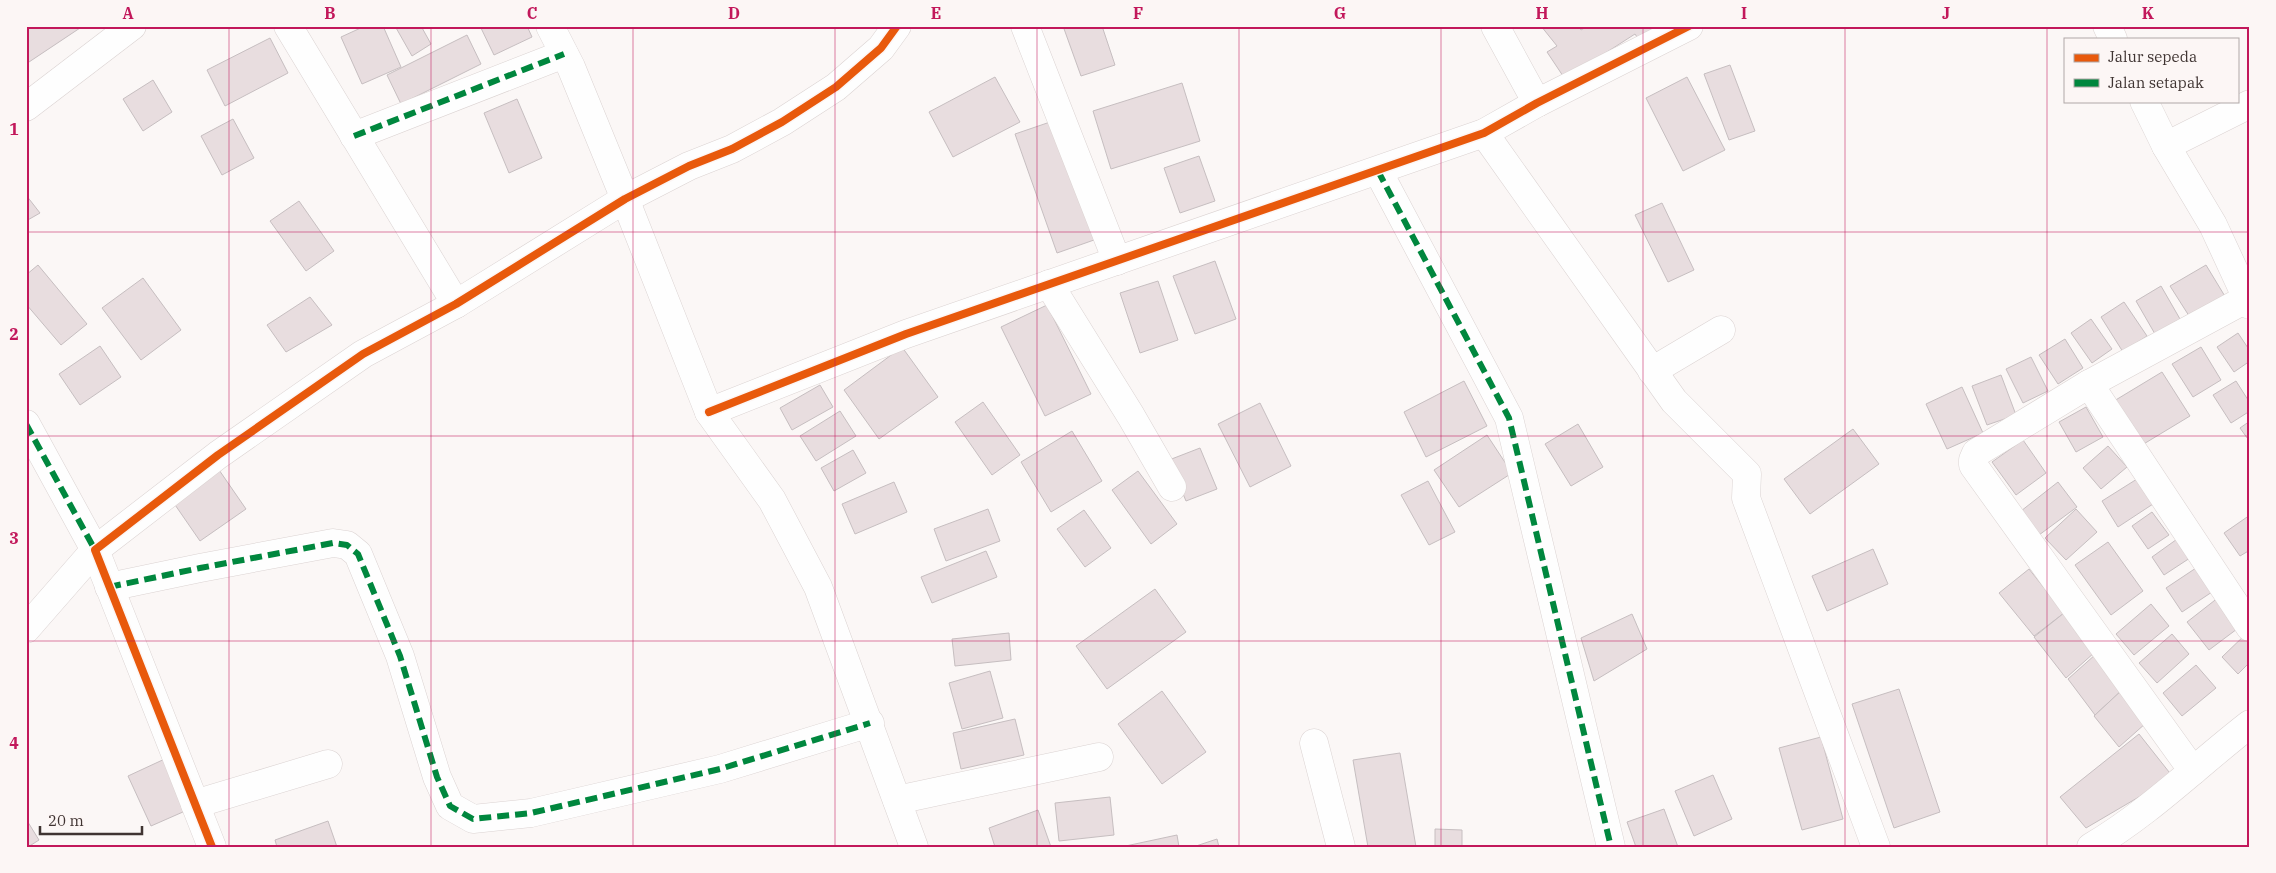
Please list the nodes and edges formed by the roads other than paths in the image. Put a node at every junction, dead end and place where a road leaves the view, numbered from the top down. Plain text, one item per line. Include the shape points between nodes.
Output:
1 (132, 26) edge
2 (288, 26) edge
3 (550, 26) edge
4 (897, 26) edge
5 (1025, 26) edge
6 (1495, 26) edge
7 (1689, 26) edge
8 (2107, 26) edge
9 (2113, 38) edge
10 (564, 54) junction
11 (1537, 102) junction
12 (2144, 102) edge
13 (2250, 104) edge
14 (26, 107) edge
15 (1484, 133) junction
16 (354, 136) junction
17 (2166, 146) junction
18 (1378, 170) junction
19 (625, 199) junction
20 (1117, 260) junction
21 (1049, 284) junction
22 (2248, 302) edge
23 (456, 304) junction
24 (1721, 330) dead end
25 (1652, 371) junction
26 (2089, 384) junction
27 (709, 412) junction
28 (26, 424) edge
29 (1172, 487) dead end
30 (95, 550) junction
31 (109, 587) junction
32 (2250, 627) edge
33 (26, 630) edge
34 (870, 724) junction
35 (2250, 724) edge
36 (1314, 743) dead end
37 (1099, 757) dead end
38 (328, 764) dead end
39 (2193, 771) junction
40 (897, 800) junction
41 (195, 804) junction
42 (212, 847) edge
43 (914, 847) edge
44 (1341, 847) edge
45 (1611, 847) edge
46 (1876, 847) edge
47 (2091, 847) edge

1 - 14 street
2 - 16 street
3 - 10 street
4 - 19 street via 881,48 836,86 782,122
5 - 20 street
6 - 11 street
7 - 11 street
8 - 9 street
10 - 16 street
10 - 19 street
11 - 15 street
12 - 17 street
13 - 17 street
15 - 18 street
15 - 25 street
16 - 23 street
17 - 22 street via 2213,225
18 - 20 street
18 - 45 street via 1509,418
19 - 23 street
19 - 27 street
20 - 21 street
21 - 27 street via 906,334
21 - 29 street
22 - 26 street
23 - 30 street via 363,354 218,455
24 - 25 street
25 - 46 street via 1674,402 1747,474 1746,498
26 - 32 street
26 - 39 street via 1976,453 1973,465
27 - 34 street via 772,500 818,587
28 - 30 street
30 - 31 street
30 - 33 street
31 - 34 street via 324,545 346,545 358,554 400,656 437,777 450,806 473,819 531,813 720,769
31 - 41 street
34 - 40 street
35 - 39 street
36 - 44 street
37 - 40 street
38 - 41 street
39 - 47 street via 2142,814
40 - 43 street
41 - 42 street

